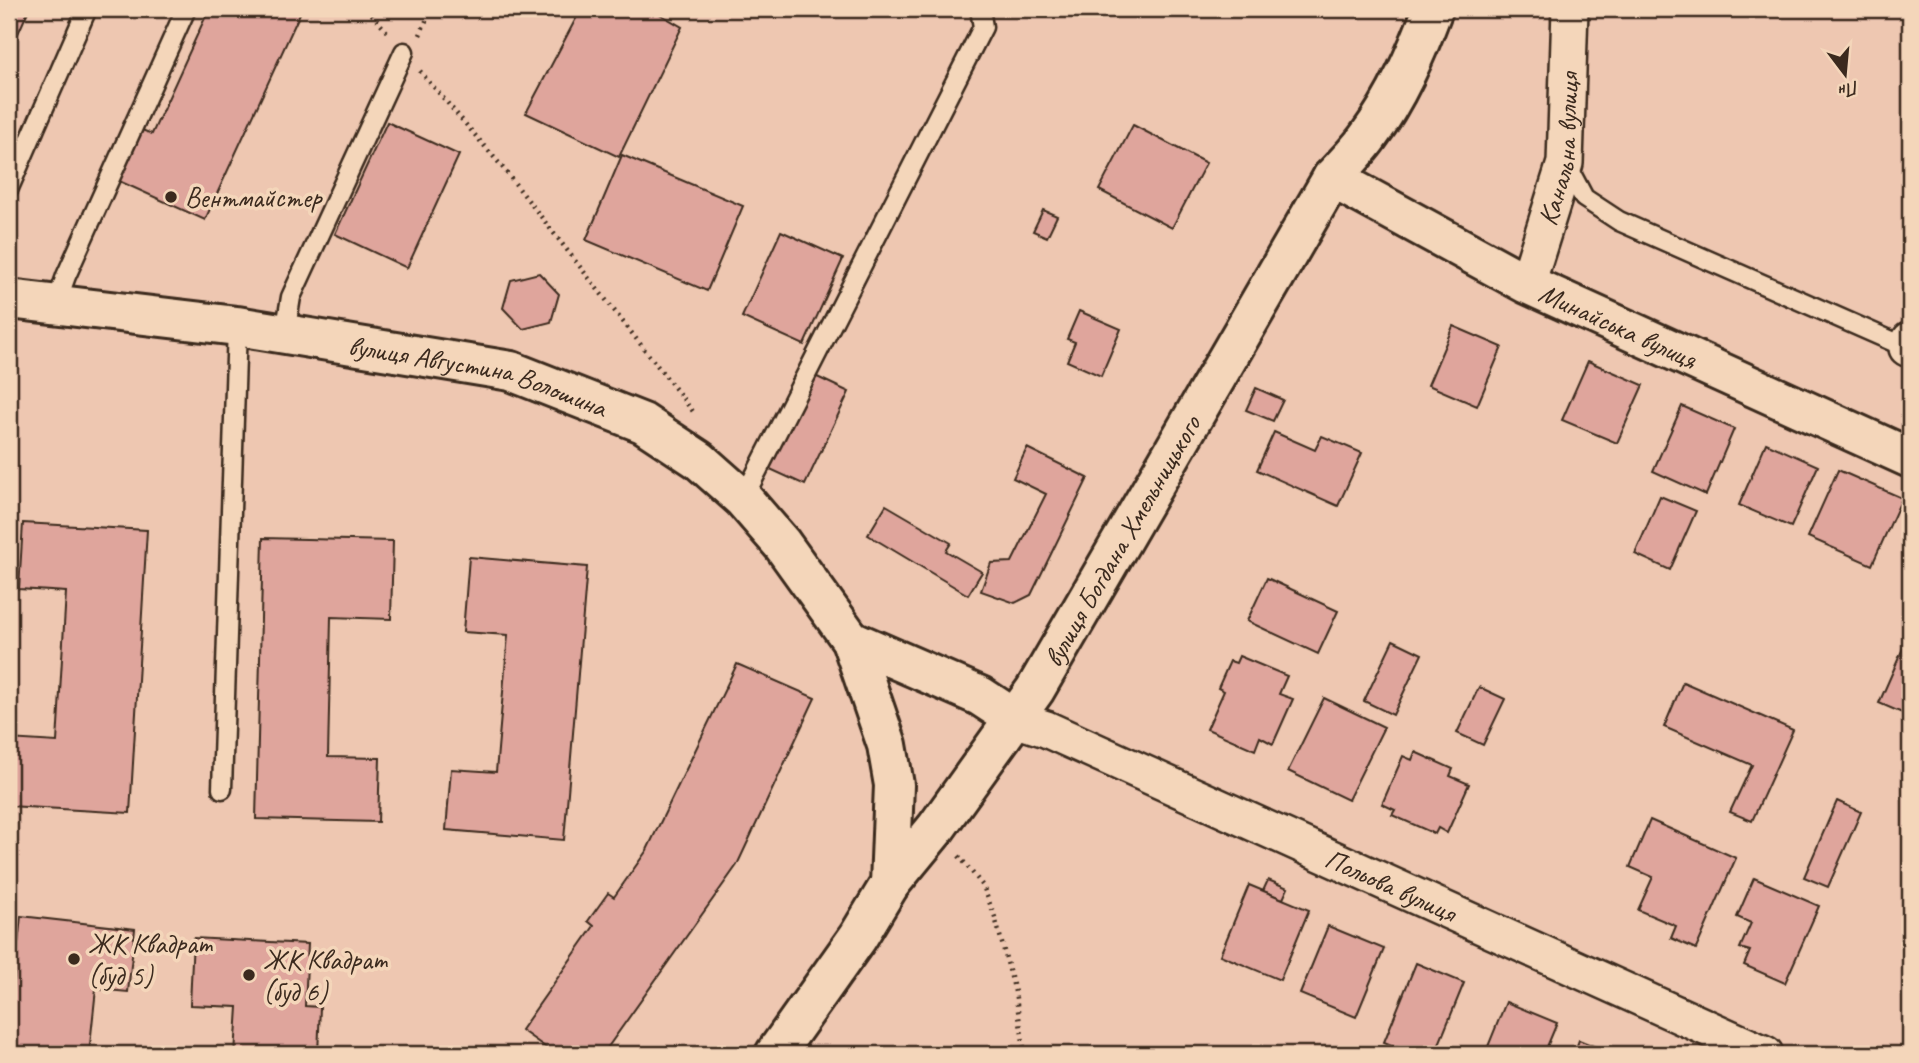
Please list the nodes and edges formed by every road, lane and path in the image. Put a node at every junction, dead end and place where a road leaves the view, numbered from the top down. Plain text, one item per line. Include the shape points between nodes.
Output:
1 (87, 9) edge
2 (186, 9) edge
3 (367, 9) edge
4 (980, 9) edge
5 (1433, 9) edge
6 (1570, 9) edge
7 (404, 52) junction
8 (1565, 163) junction
9 (1332, 178) junction
10 (9, 188) edge
11 (1527, 284) junction
12 (9, 299) edge
13 (56, 304) junction
14 (237, 326) junction
15 (285, 334) junction
16 (1909, 346) edge
17 (1910, 458) edge
18 (699, 460) junction
19 (744, 499) junction
20 (851, 640) junction
21 (1016, 719) junction
22 (222, 789) dead end
23 (936, 828) junction
24 (890, 884) junction
25 (775, 1054) edge
26 (1025, 1054) edge
27 (1765, 1054) edge

1 - 10 lane
2 - 13 lane
3 - 7 path
4 - 19 lane via 983,27
5 - 9 street, вулиця Богдана Хмельницького via 1391,102 1368,138
6 - 8 street, Канальна вулиця
7 - 15 lane via 291,297
7 - 18 path via 499,163 694,412
8 - 11 street, Канальна вулиця
8 - 16 lane via 1584,198 1619,221
9 - 11 street, Минайська вулиця
9 - 21 street, вулиця Богдана Хмельницького
11 - 17 street, Минайська вулиця
12 - 13 street, вулиця Августина Волошина
13 - 14 street, вулиця Августина Волошина
14 - 15 street, вулиця Августина Волошина
14 - 22 lane
15 - 18 street, вулиця Августина Волошина via 511,370 643,423
18 - 19 street, вулиця Августина Волошина
19 - 20 street, вулиця Августина Волошина
20 - 21 street via 980,696
20 - 24 street, вулиця Августина Волошина via 887,745 894,785
21 - 23 street, вулиця Богдана Хмельницького
21 - 27 street, Польова вулиця
23 - 24 street, вулиця Богдана Хмельницького
23 - 26 path via 983,886 1015,992
24 - 25 street, вулиця Богдана Хмельницького

